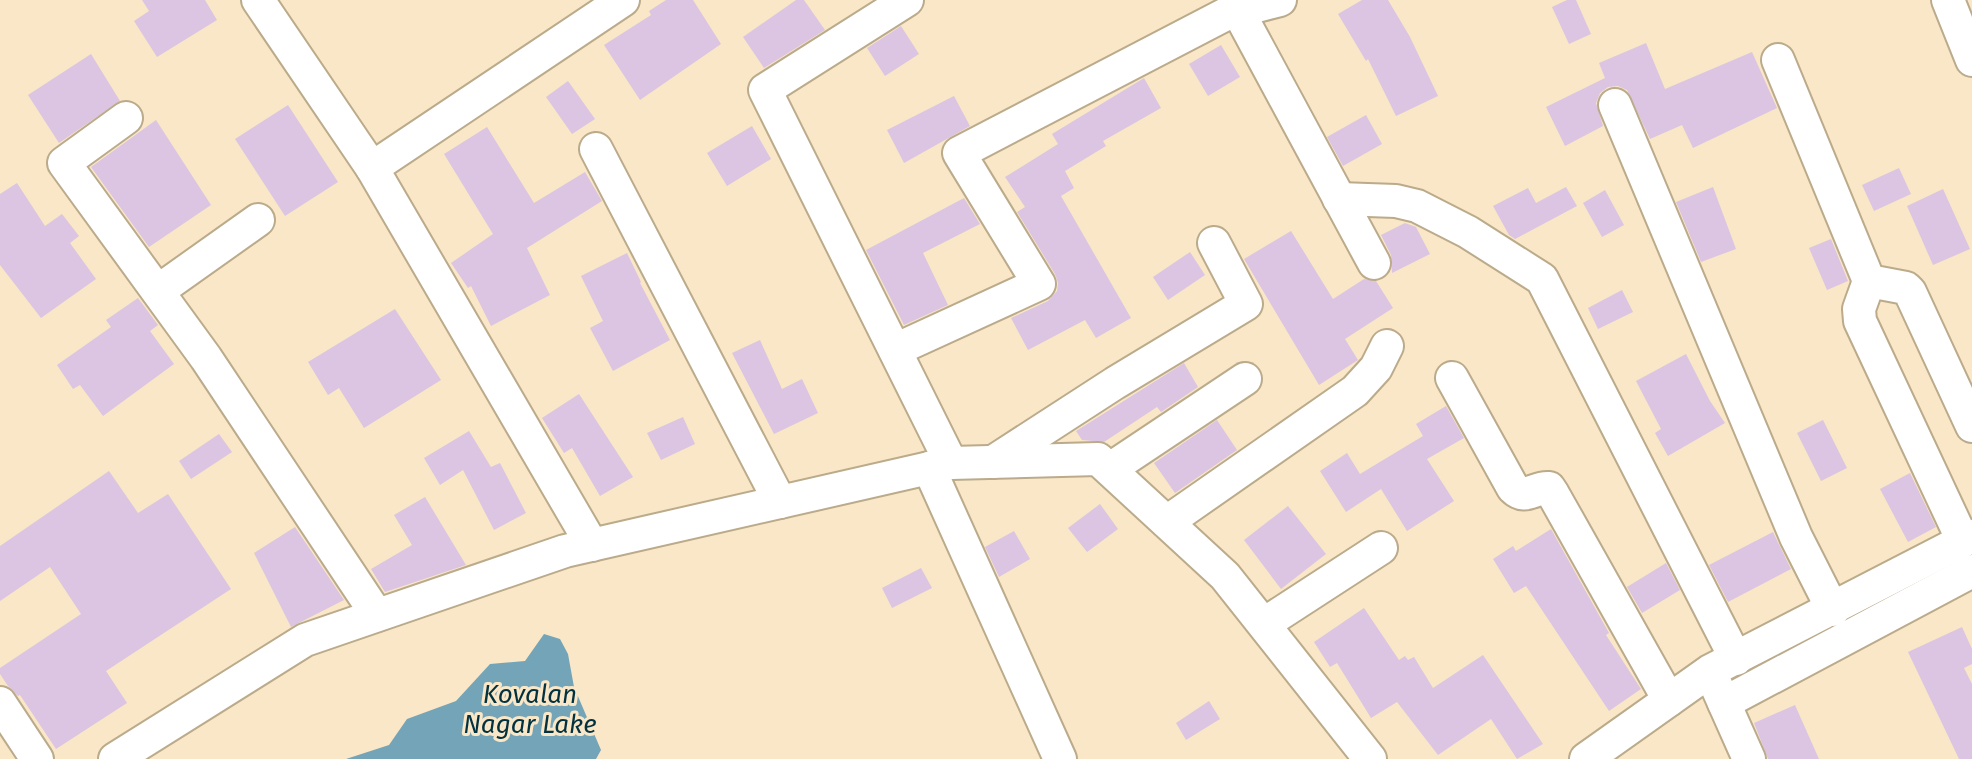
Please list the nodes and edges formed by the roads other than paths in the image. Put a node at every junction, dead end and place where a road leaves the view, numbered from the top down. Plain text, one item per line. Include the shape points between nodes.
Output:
1 (623, 0) edge
2 (907, 0) edge
3 (1280, 0) edge
4 (1948, 0) edge
5 (269, 4) edge
6 (1238, 11) junction
7 (1778, 60) dead end
8 (1972, 60) edge
9 (1615, 105) dead end
10 (126, 118) dead end
11 (596, 149) dead end
12 (372, 168) junction
13 (1339, 199) junction
14 (258, 220) dead end
15 (1214, 243) dead end
16 (1374, 263) dead end
17 (1869, 281) junction
18 (158, 291) junction
19 (1387, 346) dead end
20 (895, 350) junction
21 (1452, 378) dead end
22 (1245, 379) dead end
23 (1972, 426) edge
24 (993, 462) junction
25 (940, 465) junction
26 (1110, 469) junction
27 (780, 502) junction
28 (1167, 522) junction
29 (592, 545) junction
30 (1381, 548) dead end
31 (1969, 549) edge
32 (1833, 610) junction
33 (377, 615) junction
34 (1264, 624) junction
35 (1723, 665) junction
36 (1669, 700) junction
37 (0, 703) edge
38 (1724, 703) junction
39 (1053, 757) edge
40 (37, 759) edge
41 (115, 759) edge
42 (1370, 759) edge
43 (1586, 759) edge
44 (1749, 759) edge

1 - 12 street
2 - 20 street via 765,90
3 - 6 street
4 - 8 street
5 - 12 street
6 - 13 street
6 - 20 street via 959,153 1039,284
7 - 17 street
9 - 32 street via 1796,537
10 - 18 street via 64,163
11 - 27 street
12 - 29 street
13 - 16 street
13 - 35 street via 1417,206 1542,279
14 - 18 street
15 - 24 street via 1246,304
17 - 23 street via 1910,292
17 - 31 street via 1860,321
18 - 33 street
19 - 28 street via 1355,391
20 - 25 street
21 - 36 street via 1518,494 1549,488
22 - 26 street
24 - 25 street
24 - 26 street via 1098,459
25 - 27 street
25 - 39 street
26 - 28 street
27 - 29 street
28 - 34 street via 1225,576
29 - 33 street
30 - 34 street
31 - 32 street
31 - 38 street
32 - 35 street
33 - 41 street via 305,640
34 - 42 street
35 - 36 street
35 - 38 street
36 - 43 street
37 - 40 street
38 - 44 street

